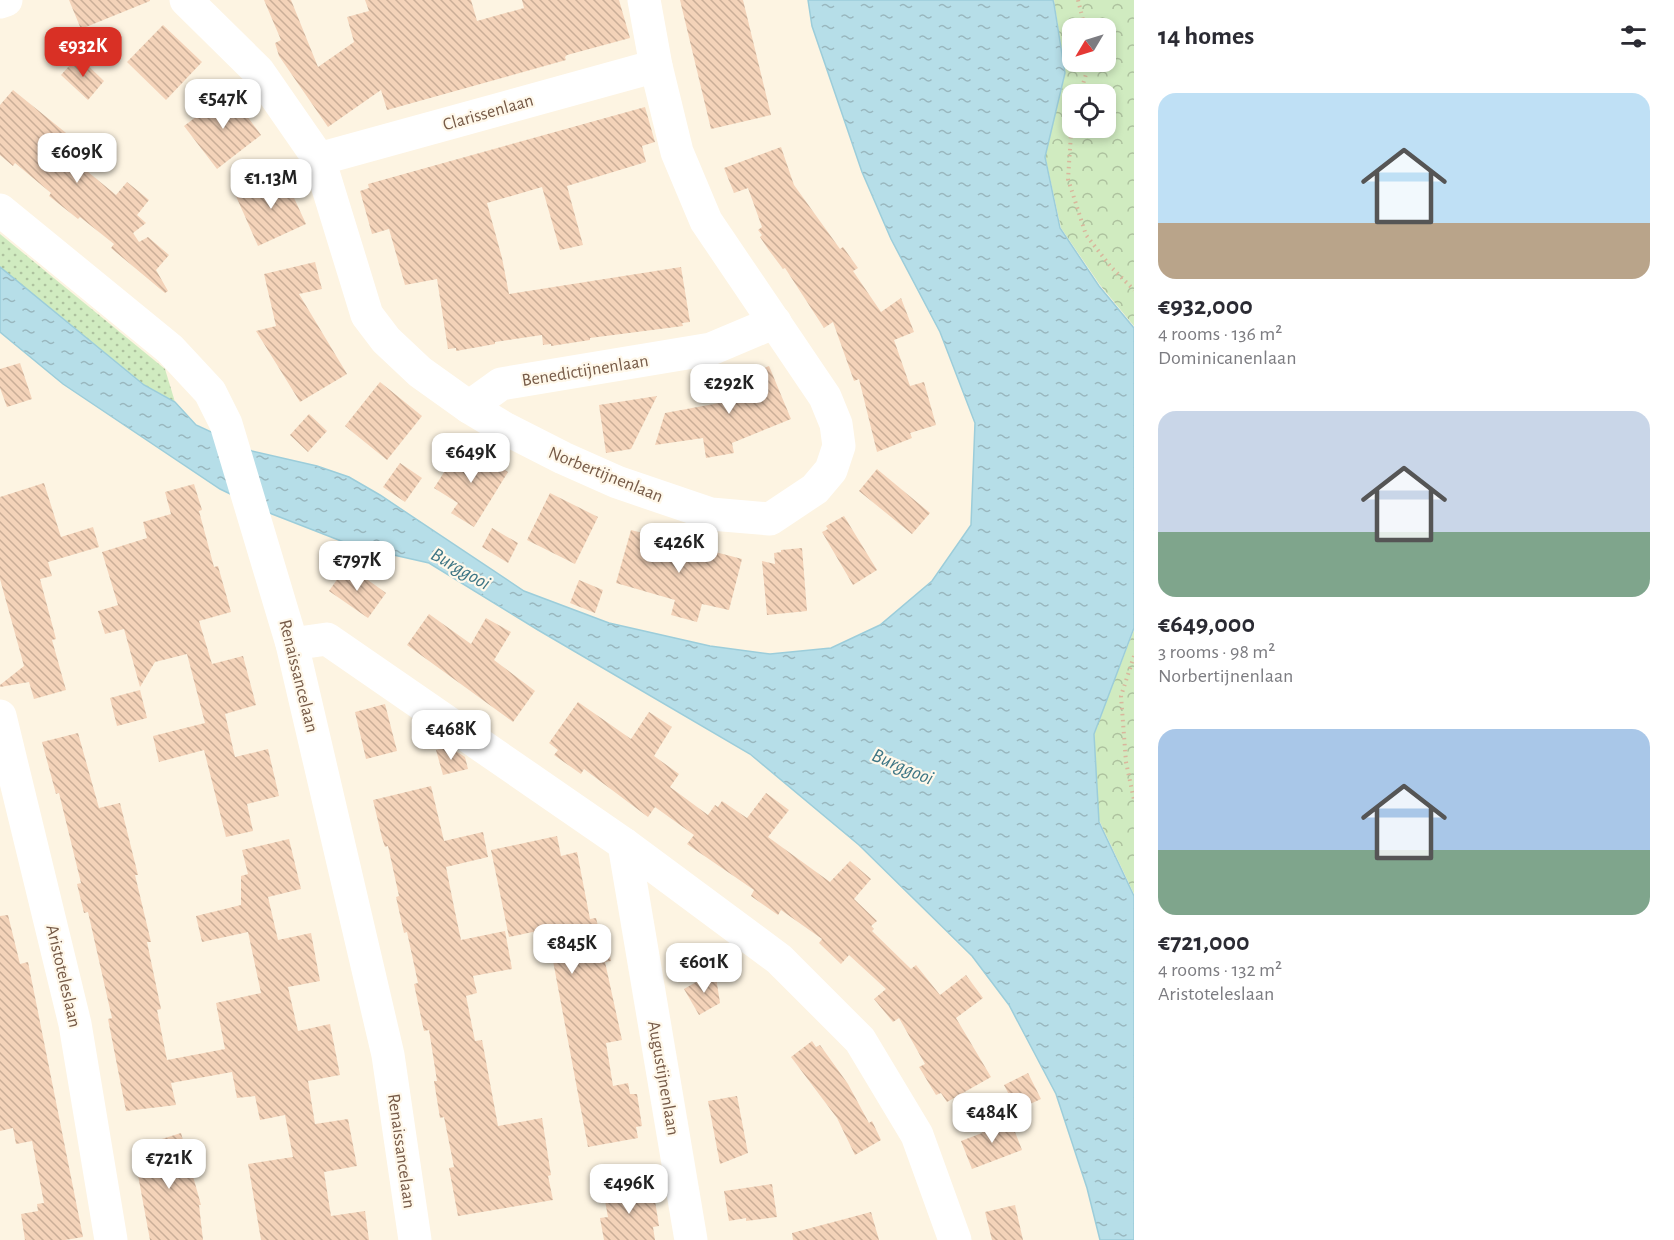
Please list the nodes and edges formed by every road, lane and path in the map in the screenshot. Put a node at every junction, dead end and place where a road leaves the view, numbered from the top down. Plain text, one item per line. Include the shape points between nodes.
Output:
1 (6, 0) edge
2 (186, 0) edge
3 (644, 0) edge
4 (1078, 0) edge
5 (0, 2) edge
6 (1082, 18) edge
7 (656, 66) junction
8 (1071, 138) edge
9 (320, 159) junction
10 (0, 210) edge
11 (1134, 290) edge
12 (775, 322) junction
13 (469, 407) junction
14 (292, 644) junction
15 (1134, 656) edge
16 (0, 716) edge
17 (1134, 800) edge
18 (624, 844) junction
19 (111, 1240) edge
20 (415, 1240) edge
21 (691, 1240) edge
22 (955, 1240) edge

1 - 5 street
2 - 9 street, Norbertijnenlaan via 258,72
3 - 7 street, Norbertijnenlaan
4 - 6 path
7 - 9 street, Clarissenlaan
7 - 12 street, Norbertijnenlaan via 677,152 706,221
8 - 11 path via 1068,178 1086,235
9 - 13 street, Norbertijnenlaan via 367,315 386,340 420,372
10 - 14 street, Renaissancelaan via 170,349 210,392 226,424
12 - 13 street, Benedictijnenlaan via 711,349 501,384
12 - 13 street, Norbertijnenlaan via 825,397 836,424 839,446 831,470 815,489 770,519 711,514 617,482 562,459
14 - 18 street via 327,639
14 - 20 street, Renaissancelaan via 388,1055
15 - 17 path via 1121,696 1126,762
16 - 19 street, Aristoteleslaan via 75,1024
18 - 21 street, Augustijnenlaan
18 - 22 street via 779,959 860,1040 916,1135

